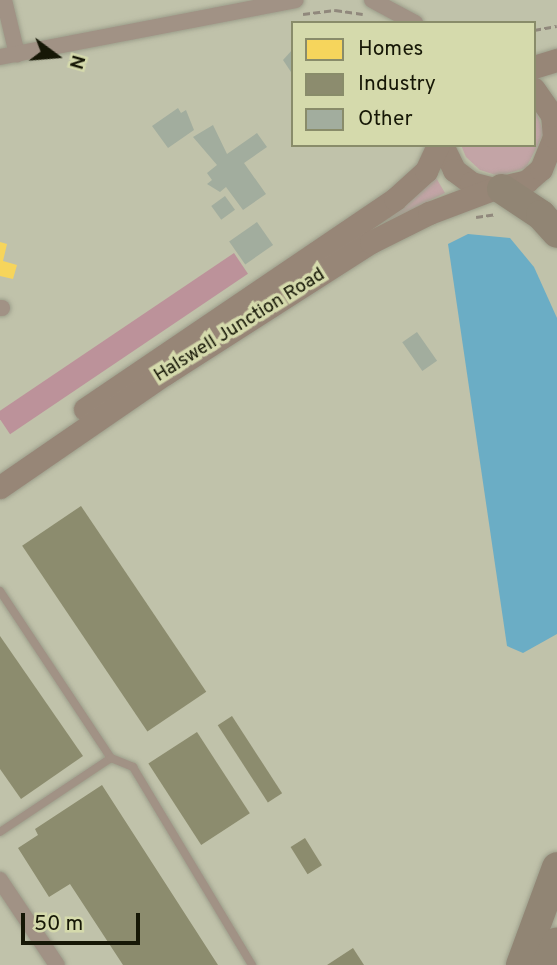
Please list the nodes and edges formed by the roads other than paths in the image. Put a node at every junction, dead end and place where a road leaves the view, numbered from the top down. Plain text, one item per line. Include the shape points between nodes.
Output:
1 (4, 0) edge
2 (297, 7) edge
3 (370, 8) edge
4 (409, 21) edge
5 (17, 54) junction
6 (0, 57) edge
7 (557, 60) edge
8 (536, 66) edge
9 (536, 92) edge
10 (556, 135) edge
11 (439, 147) edge
12 (441, 147) edge
13 (502, 198) junction
14 (557, 233) edge
15 (0, 468) edge
16 (0, 487) edge
17 (0, 591) edge
18 (111, 758) junction
19 (0, 832) edge
20 (557, 867) edge
21 (0, 880) edge
22 (557, 942) edge
23 (251, 962) edge
24 (57, 965) edge
25 (521, 965) edge
26 (546, 965) edge

1 - 5 street
2 - 5 street
3 - 4 street
5 - 6 street
7 - 8 main road
9 - 10 main road via 552,115
10 - 13 main road, Halswell Junction Road via 541,169
11 - 15 main road, Halswell Junction Road via 426,171 395,199
12 - 13 main road via 462,177
13 - 14 highway via 541,215
13 - 16 main road, Halswell Junction Road via 429,213 371,242 166,373
17 - 18 lane
18 - 19 lane
18 - 23 lane via 133,768
20 - 25 highway
21 - 24 street
22 - 26 highway

